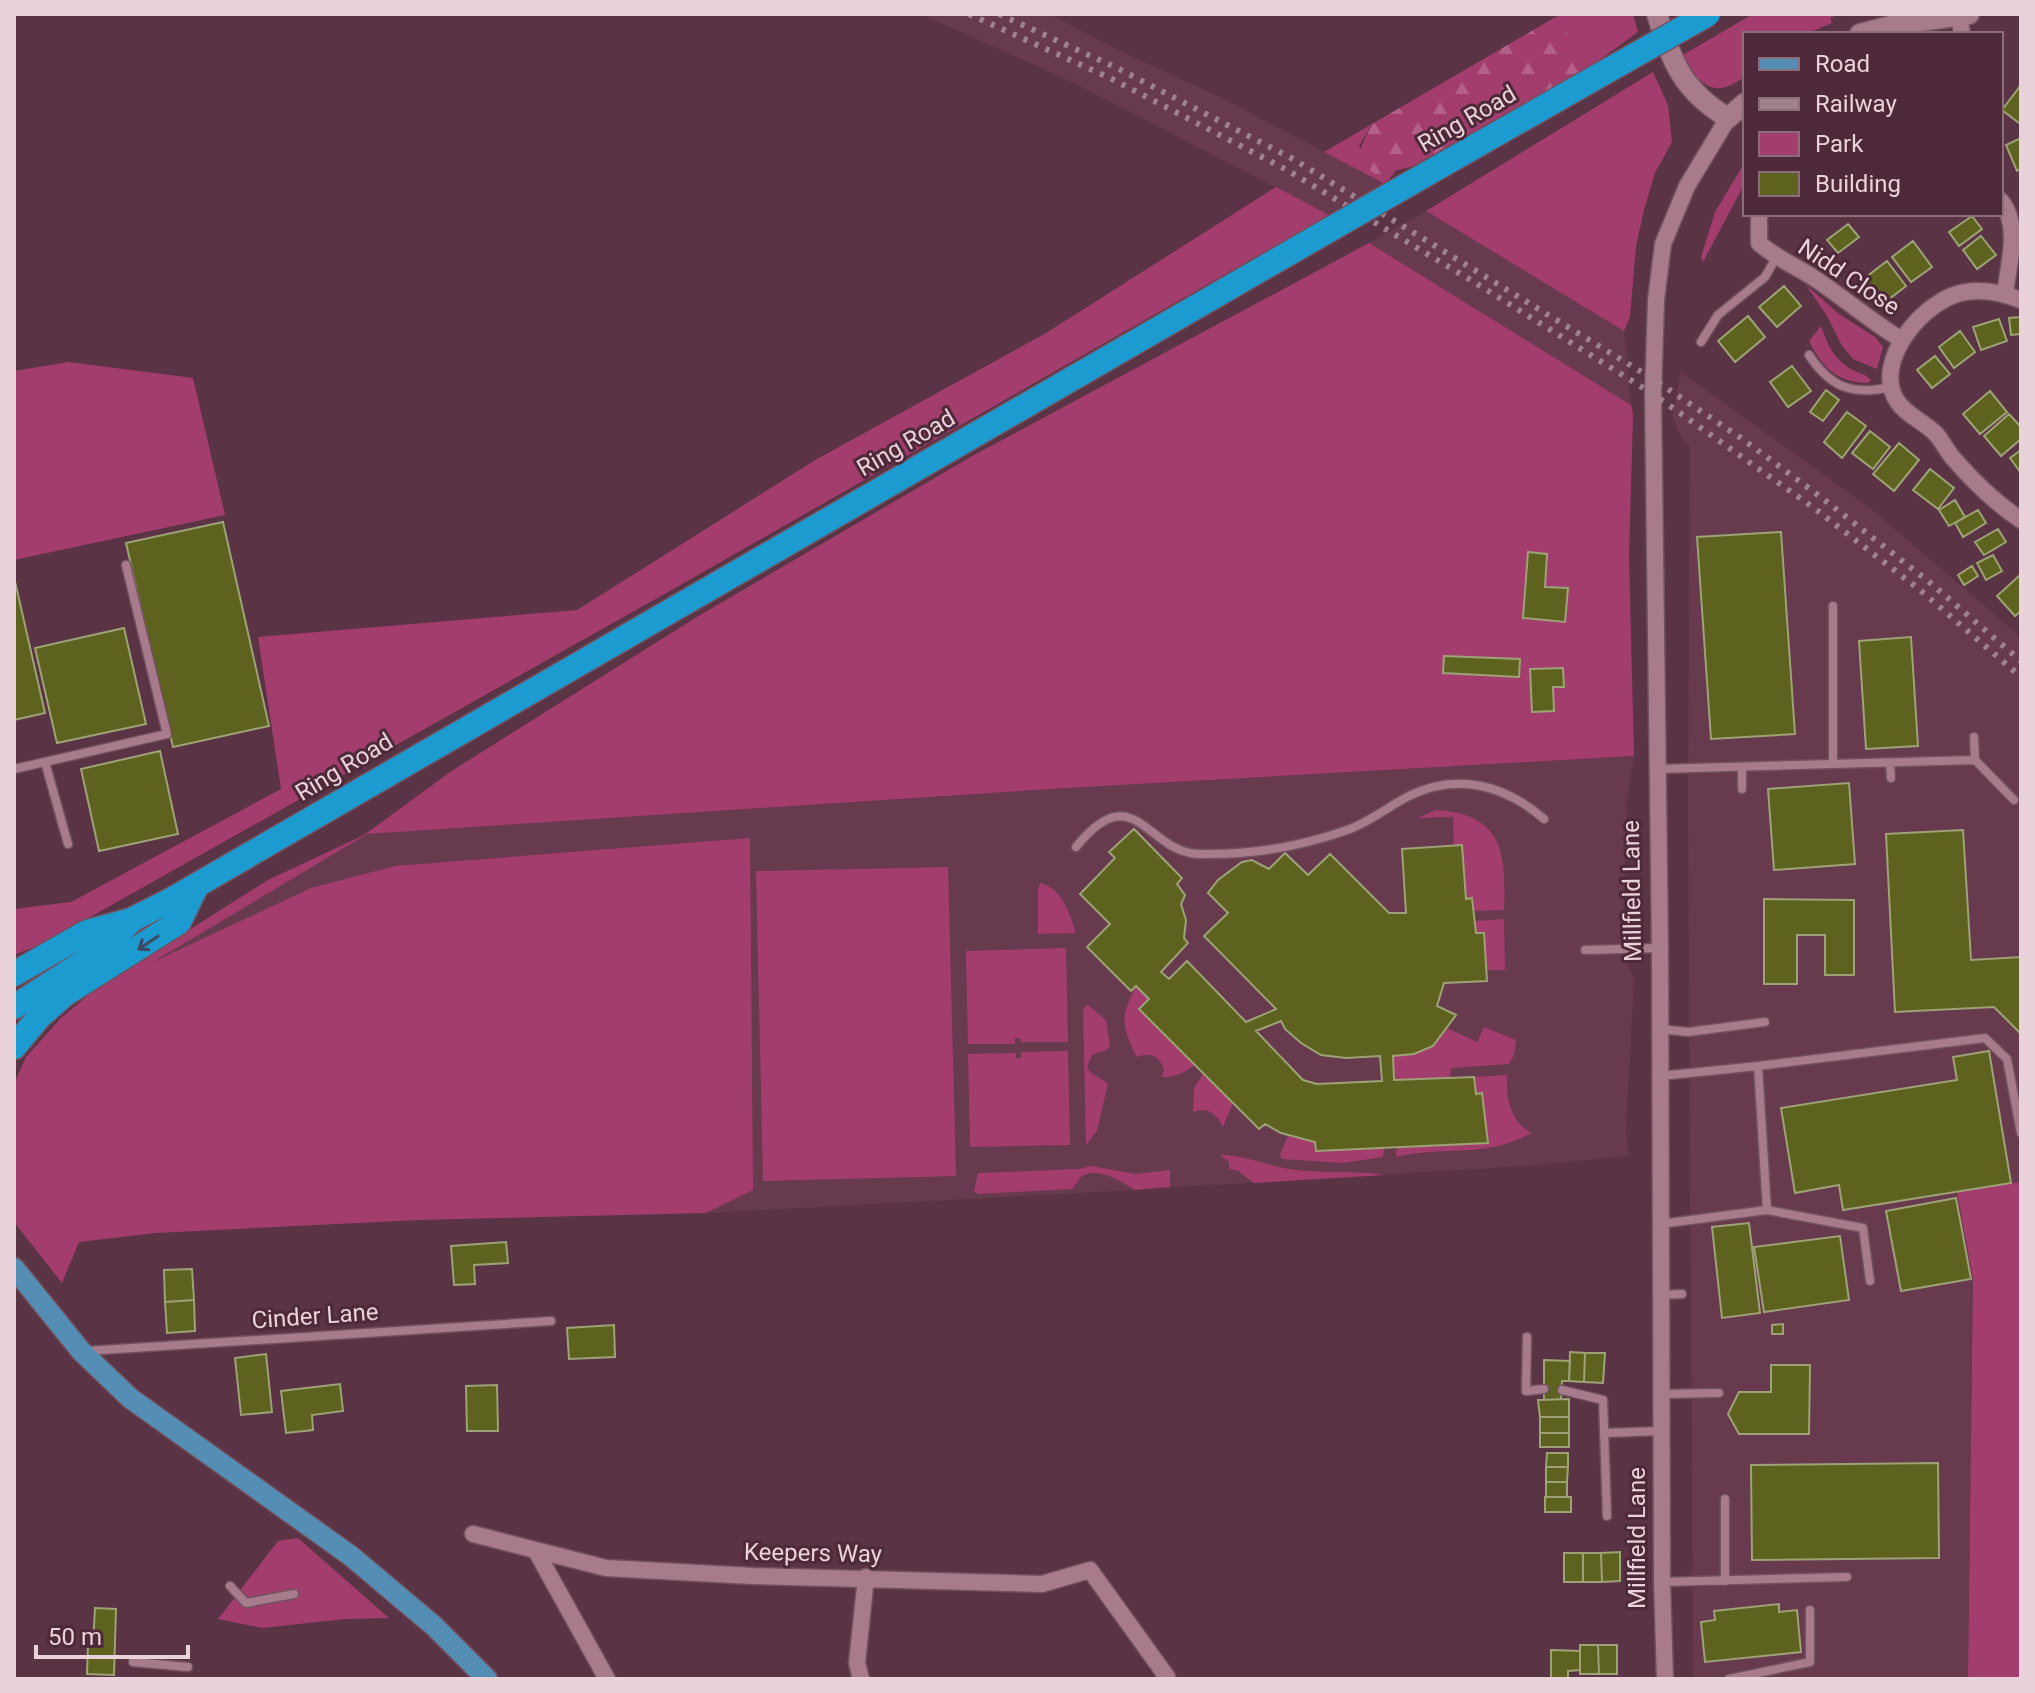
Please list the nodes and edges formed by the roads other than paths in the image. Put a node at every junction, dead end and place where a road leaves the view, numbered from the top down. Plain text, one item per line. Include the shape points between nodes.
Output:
1 (1657, 14) edge
2 (1708, 14) edge
3 (1963, 21) edge
4 (1868, 32) edge
5 (1743, 105) edge
6 (1728, 118) junction
7 (2011, 210) edge
8 (1759, 216) edge
9 (1776, 258) junction
10 (2013, 297) edge
11 (1900, 339) junction
12 (1701, 342) dead end
13 (1809, 355) dead end
14 (1891, 387) junction
15 (2021, 520) edge
16 (126, 565) dead end
17 (1833, 606) dead end
18 (1974, 737) dead end
19 (1975, 760) junction
20 (45, 762) junction
21 (1890, 763) junction
22 (1833, 764) junction
23 (1742, 767) junction
24 (14, 769) edge
25 (1657, 770) junction
26 (1891, 778) dead end
27 (1742, 789) dead end
28 (2014, 800) dead end
29 (1544, 819) dead end
30 (68, 844) dead end
31 (1076, 847) dead end
32 (197, 885) junction
33 (131, 920) junction
34 (1660, 948) junction
35 (1585, 950) dead end
36 (14, 974) edge
37 (14, 1007) edge
38 (1765, 1022) dead end
39 (1659, 1029) junction
40 (14, 1047) edge
41 (1758, 1066) junction
42 (1659, 1076) junction
43 (2021, 1131) edge
44 (1767, 1210) junction
45 (1659, 1224) junction
46 (14, 1268) edge
47 (1870, 1281) dead end
48 (1682, 1294) dead end
49 (1661, 1295) junction
50 (551, 1321) dead end
51 (1527, 1337) dead end
52 (81, 1351) junction
53 (1544, 1389) dead end
54 (1562, 1390) dead end
55 (1719, 1393) dead end
56 (1662, 1394) junction
57 (1662, 1431) junction
58 (1604, 1433) junction
59 (1725, 1499) dead end
60 (1607, 1516) dead end
61 (473, 1534) dead end
62 (536, 1551) junction
63 (866, 1577) junction
64 (1847, 1577) dead end
65 (1725, 1581) junction
66 (1662, 1582) junction
67 (230, 1586) dead end
68 (294, 1594) dead end
69 (1810, 1610) dead end
70 (133, 1662) dead end
71 (188, 1667) dead end
72 (1166, 1678) edge
73 (487, 1679) edge
74 (607, 1679) edge
75 (861, 1679) edge
76 (1665, 1679) edge
77 (1729, 1679) edge

1 - 6 street via 1687,85
2 - 32 highway, Ring Road, bridge
3 - 4 street via 1899,24
5 - 6 street, Millfield Lane
6 - 25 street, Millfield Lane via 1687,186 1663,244 1656,300
7 - 10 street
8 - 9 street, Nidd Close via 1759,243
9 - 11 street, Nidd Close via 1816,279
9 - 12 lane via 1765,277 1718,315
10 - 11 street via 1966,292 1950,297
11 - 14 street via 1889,373
13 - 14 lane via 1837,386
14 - 15 street via 1896,401
16 - 20 lane via 167,734
17 - 22 lane
18 - 19 lane
19 - 21 lane
19 - 28 lane
20 - 24 lane
20 - 30 lane
21 - 22 lane
21 - 26 lane
22 - 23 lane
23 - 25 lane
23 - 27 lane
25 - 34 street, Millfield Lane
29 - 31 lane via 1515,797 1472,783 1413,794 1352,828 1268,850 1189,854 1127,817 1094,825
32 - 33 highway, Ring Road
32 -> 40 highway via 179,922 65,994
33 - 36 highway, Ring Road via 87,932
33 - 37 highway, Ring Road via 99,952
34 - 35 lane
34 - 39 street, Millfield Lane
38 - 39 lane via 1688,1032
39 - 42 street, Millfield Lane
41 - 42 lane
41 - 43 lane via 1985,1038 2007,1059
41 - 44 lane
42 - 45 street, Millfield Lane
44 - 45 lane
44 - 47 lane via 1863,1228
45 - 49 street, Millfield Lane
46 - 52 main road
48 - 49 lane
49 - 56 street, Millfield Lane
50 - 52 lane, Cinder Lane
51 - 53 lane via 1526,1391
52 - 73 main road via 157,1420 351,1556
54 - 58 lane via 1603,1400
55 - 56 lane
56 - 57 street, Millfield Lane
57 - 58 lane
57 - 66 street, Millfield Lane
58 - 60 lane
59 - 65 lane
61 - 62 street, Keepers Way
62 - 63 street, Keepers Way via 606,1568
62 - 74 street
63 - 72 street, Keepers Way via 1042,1584 1090,1570
63 - 75 street via 857,1663
64 - 65 lane
65 - 66 lane
66 - 76 street, Millfield Lane
67 - 68 lane via 246,1603
69 - 77 lane via 1810,1662
70 - 71 lane

